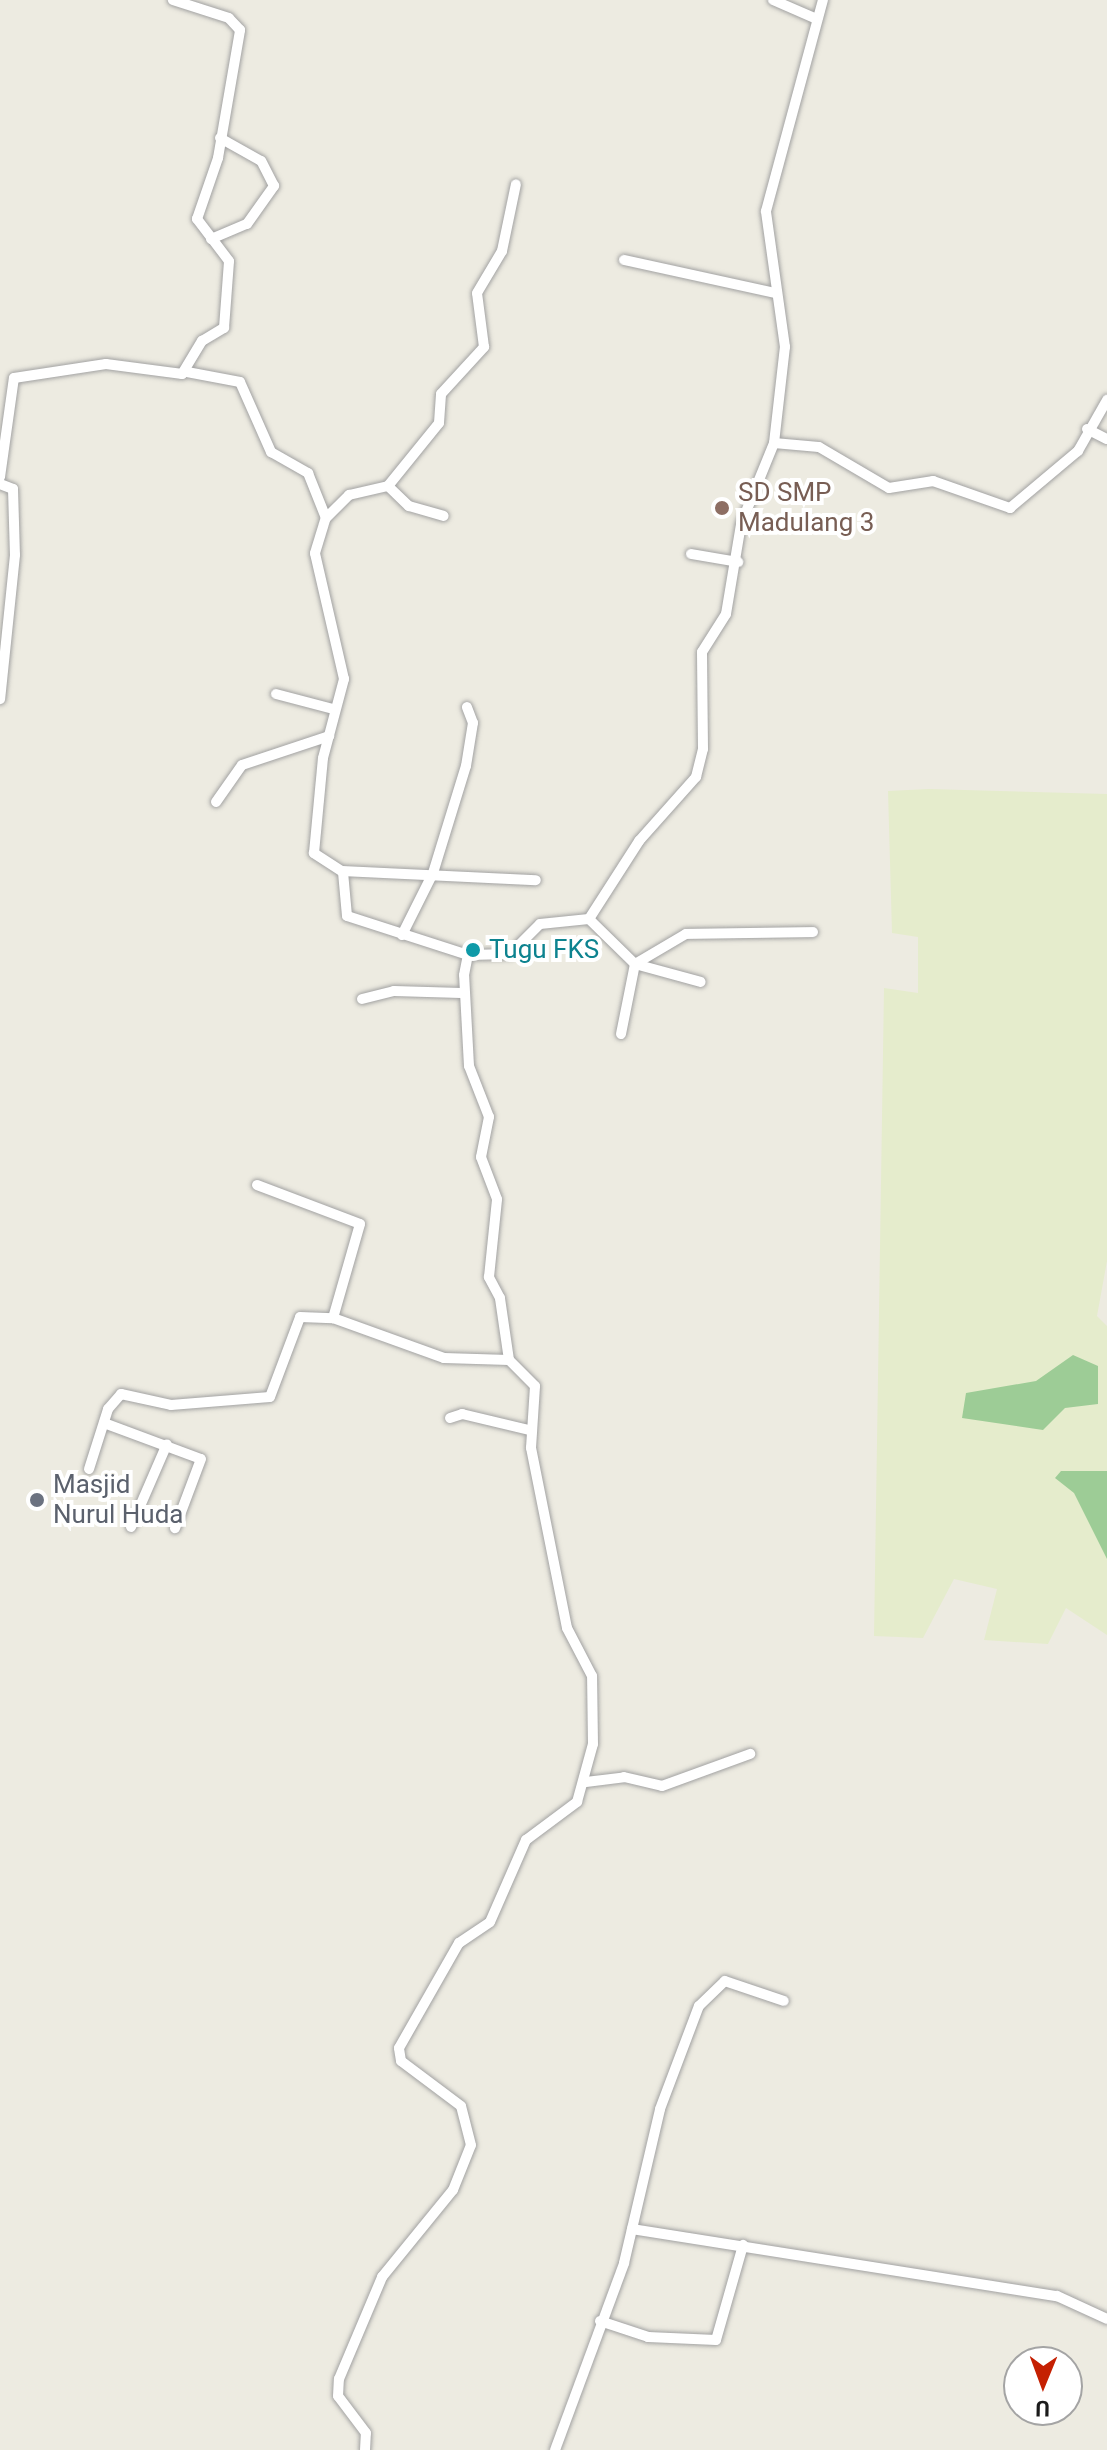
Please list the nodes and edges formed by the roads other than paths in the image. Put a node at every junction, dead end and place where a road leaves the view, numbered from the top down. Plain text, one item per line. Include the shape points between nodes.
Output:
1 (173, 0) edge
2 (773, 0) edge
3 (823, 0) edge
4 (817, 19) junction
5 (220, 138) junction
6 (516, 184) dead end
7 (211, 239) junction
8 (624, 260) dead end
9 (775, 293) junction
10 (187, 372) junction
11 (1107, 400) edge
12 (1087, 429) junction
13 (1107, 439) edge
14 (774, 443) junction
15 (0, 477) edge
16 (0, 484) edge
17 (388, 486) junction
18 (444, 516) dead end
19 (326, 518) junction
20 (691, 554) dead end
21 (738, 562) junction
22 (1, 692) edge
23 (276, 694) dead end
24 (467, 707) dead end
25 (333, 709) junction
26 (329, 736) junction
27 (216, 802) dead end
28 (342, 871) junction
29 (433, 873) junction
30 (536, 880) dead end
31 (589, 919) junction
32 (813, 932) dead end
33 (402, 935) junction
34 (468, 955) junction
35 (635, 964) junction
36 (701, 982) dead end
37 (461, 993) junction
38 (362, 999) dead end
39 (621, 1034) dead end
40 (257, 1185) dead end
41 (333, 1318) junction
42 (509, 1360) junction
43 (450, 1418) dead end
44 (104, 1423) junction
45 (529, 1430) junction
46 (167, 1444) junction
47 (89, 1469) dead end
48 (131, 1527) dead end
49 (175, 1528) dead end
50 (750, 1754) dead end
51 (586, 1782) junction
52 (784, 2001) dead end
53 (632, 2229) junction
54 (743, 2245) junction
55 (1107, 2319) edge
56 (600, 2321) junction
57 (365, 2450) edge
58 (555, 2450) edge

1 - 5 street via 229,18 240,30
2 - 4 street
3 - 4 street
4 - 9 street via 794,93 789,149 766,211
5 - 7 street via 197,219
5 - 7 street via 261,161 274,186 247,224
6 - 17 street via 501,256 477,293 484,347 441,394 439,423
7 - 10 street via 229,261 224,328 202,341
8 - 9 street
9 - 14 street via 785,347
10 - 15 street via 106,364 14,378
10 - 19 street via 240,382 268,447 308,473
11 - 12 street
12 - 13 street
12 - 14 street via 1078,451 1010,508 933,481 889,488 819,447
14 - 21 street via 741,524
16 - 22 street via 13,489 15,548
17 - 18 street via 409,506
17 - 19 street via 351,494
19 - 25 street via 315,557 343,661 344,686
20 - 21 street
21 - 31 street via 726,614 702,652 703,749 696,777 639,841
23 - 25 street
24 - 29 street via 472,745
25 - 26 street
26 - 27 street via 242,765
26 - 28 street via 313,850
28 - 29 street
28 - 33 street via 344,914
29 - 30 street
29 - 33 street
31 - 34 street via 540,924 510,954
31 - 35 street
32 - 35 street via 713,928 686,934
33 - 34 street
34 - 37 street
35 - 36 street
35 - 39 street
37 - 38 street via 394,991
37 - 42 street via 469,1066 489,1117 481,1157 497,1221 489,1277 500,1298
40 - 41 street via 360,1224
41 - 42 street via 430,1355
41 - 44 street via 295,1321 265,1399 171,1405 125,1393
42 - 45 street via 535,1386
43 - 45 street via 462,1414
44 - 46 street
44 - 47 street
45 - 51 street via 567,1628 592,1676
46 - 48 street
46 - 49 street via 196,1454 203,1466
50 - 51 street via 662,1786 624,1777
51 - 57 street via 577,1802 526,1840 490,1922 459,1943 399,2048 401,2061 461,2106 471,2145 453,2190 382,2277 339,2379 338,2396 366,2433
52 - 53 street via 735,1982 709,1990 673,2068
53 - 54 street
53 - 56 street
54 - 55 street via 1057,2296
54 - 56 street via 716,2340 648,2337
56 - 58 street

